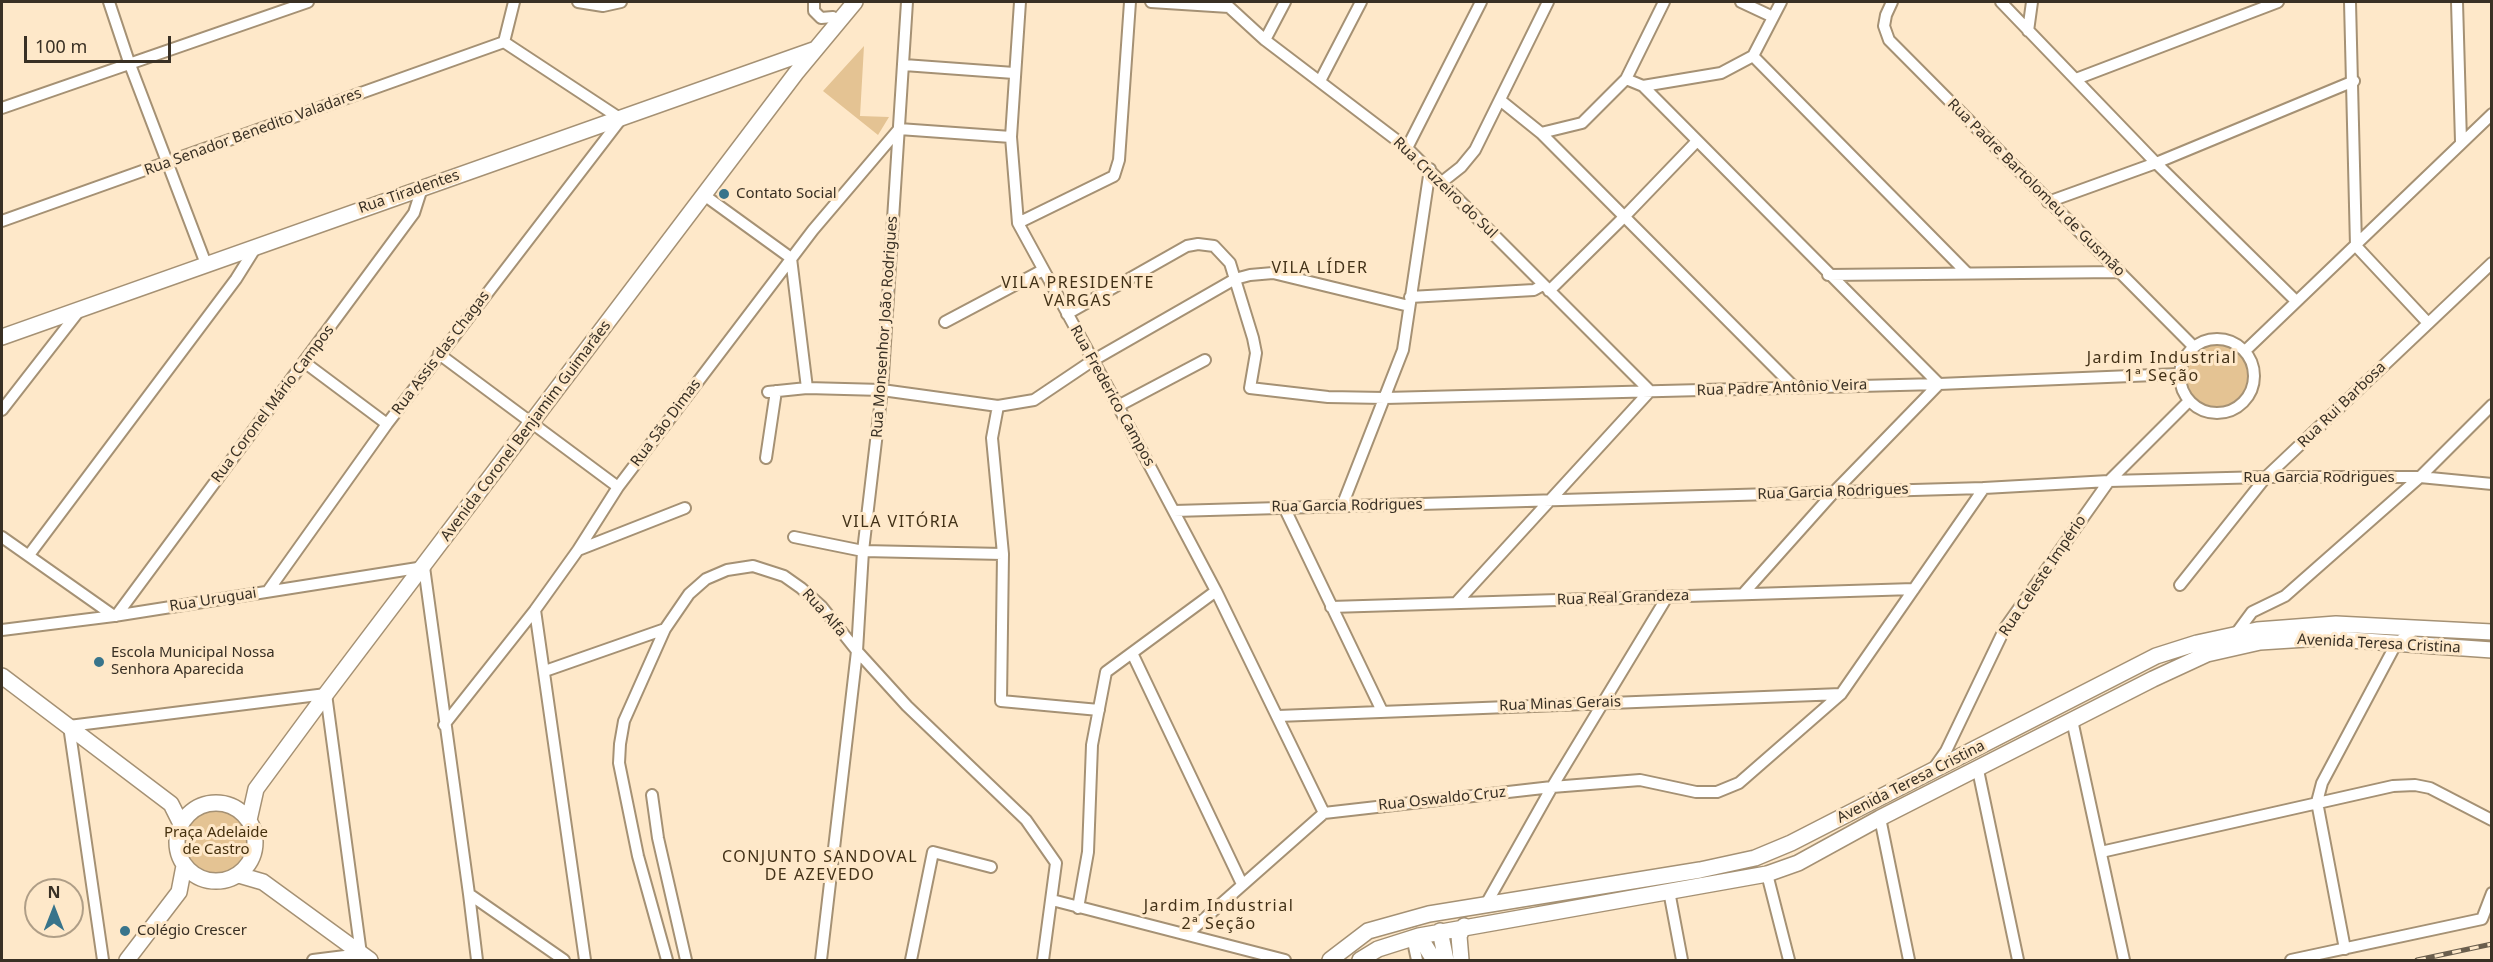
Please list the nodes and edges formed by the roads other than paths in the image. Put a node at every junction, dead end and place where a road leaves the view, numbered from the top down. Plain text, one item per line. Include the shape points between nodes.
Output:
1 (109, 2) edge
2 (308, 2) edge
3 (514, 2) edge
4 (578, 2) edge
5 (621, 2) edge
6 (814, 2) edge
7 (845, 2) edge
8 (855, 2) edge
9 (907, 2) edge
10 (1020, 2) edge
11 (1130, 2) edge
12 (1151, 2) edge
13 (1286, 2) edge
14 (1361, 2) edge
15 (1481, 2) edge
16 (1548, 2) edge
17 (1664, 2) edge
18 (1741, 2) edge
19 (1781, 2) edge
20 (1892, 2) edge
21 (2001, 2) edge
22 (2032, 2) edge
23 (2278, 2) edge
24 (2350, 2) edge
25 (2457, 2) edge
26 (1229, 4) edge
27 (832, 17) junction
28 (1773, 17) junction
29 (2028, 31) junction
30 (1266, 40) junction
31 (504, 42) junction
32 (810, 50) junction
33 (1753, 56) junction
34 (129, 62) junction
35 (904, 64) junction
36 (1014, 73) junction
37 (1626, 79) junction
38 (2076, 79) junction
39 (1320, 81) junction
40 (2354, 81) junction
41 (1643, 86) junction
42 (1500, 100) junction
43 (2, 108) edge
44 (2492, 114) edge
45 (621, 118) junction
46 (899, 129) junction
47 (1540, 133) junction
48 (1011, 137) junction
49 (1697, 141) junction
50 (2461, 142) junction
51 (1407, 148) junction
52 (167, 162) junction
53 (2156, 163) junction
54 (1430, 169) junction
55 (1442, 182) junction
56 (422, 188) junction
57 (704, 195) junction
58 (2048, 202) junction
59 (1624, 217) junction
60 (2, 221) edge
61 (1018, 223) junction
62 (2356, 246) junction
63 (256, 247) junction
64 (791, 258) junction
65 (2492, 263) edge
66 (206, 264) junction
67 (1043, 270) junction
68 (2118, 272) junction
69 (1967, 273) junction
70 (1828, 275) junction
71 (1235, 279) junction
72 (1546, 288) junction
73 (2296, 301) junction
74 (1410, 302) junction
75 (80, 309) junction
76 (1067, 314) junction
77 (945, 322) dead end
78 (2428, 323) junction
79 (2, 337) edge
80 (2193, 346) junction
81 (2246, 351) junction
82 (439, 354) junction
83 (1205, 360) dead end
84 (1092, 361) junction
85 (304, 362) junction
86 (2179, 374) junction
87 (1939, 384) junction
88 (1794, 387) junction
89 (807, 388) junction
90 (882, 390) junction
91 (1650, 391) junction
92 (1385, 398) junction
93 (2189, 401) junction
94 (2492, 405) edge
95 (998, 406) junction
96 (1118, 406) junction
97 (2, 410) edge
98 (532, 423) junction
99 (387, 424) junction
100 (766, 458) dead end
101 (2266, 477) junction
102 (2420, 477) junction
103 (2109, 481) junction
104 (2492, 484) edge
105 (618, 487) junction
106 (1984, 488) junction
107 (1836, 492) junction
108 (1552, 501) junction
109 (1284, 507) junction
110 (1342, 507) junction
111 (685, 508) dead end
112 (1174, 511) junction
113 (2, 537) edge
114 (794, 537) dead end
115 (578, 550) junction
116 (863, 550) junction
117 (1003, 554) junction
118 (29, 555) junction
119 (424, 567) junction
120 (2180, 585) dead end
121 (1914, 589) junction
122 (268, 591) junction
123 (1216, 591) junction
124 (1743, 594) junction
125 (1667, 597) junction
126 (1456, 603) junction
127 (1331, 607) junction
128 (535, 610) junction
129 (115, 616) junction
130 (2416, 628) junction
131 (665, 629) junction
132 (2, 630) edge
133 (2492, 632) edge
134 (2235, 635) junction
135 (2396, 644) junction
136 (2492, 650) edge
137 (857, 651) junction
138 (1132, 653) junction
139 (545, 671) junction
140 (2, 676) edge
141 (326, 694) junction
142 (1841, 694) junction
143 (1604, 702) junction
144 (1099, 710) junction
145 (1382, 711) junction
146 (1278, 716) junction
147 (2072, 720) junction
148 (444, 725) junction
149 (69, 726) junction
150 (1978, 770) junction
151 (1930, 773) junction
152 (1552, 787) junction
153 (256, 789) junction
154 (652, 795) dead end
155 (2317, 802) junction
156 (224, 803) junction
157 (171, 804) junction
158 (193, 810) junction
159 (1324, 813) junction
160 (1880, 818) junction
161 (249, 820) junction
162 (2492, 820) edge
163 (181, 824) junction
164 (2101, 852) junction
165 (252, 860) junction
166 (184, 866) junction
167 (991, 867) dead end
168 (239, 874) junction
169 (1767, 874) junction
170 (205, 880) junction
171 (262, 882) junction
172 (1242, 884) junction
173 (1669, 891) junction
174 (179, 892) junction
175 (2492, 893) edge
176 (470, 894) junction
177 (1052, 900) junction
178 (1485, 906) junction
179 (1078, 908) junction
180 (1464, 926) junction
181 (1440, 931) junction
182 (1187, 934) junction
183 (1416, 936) junction
184 (2345, 949) junction
185 (365, 957) edge
186 (103, 960) edge
187 (127, 960) edge
188 (314, 960) edge
189 (477, 960) edge
190 (564, 960) edge
191 (585, 960) edge
192 (667, 960) edge
193 (686, 960) edge
194 (821, 960) edge
195 (911, 960) edge
196 (1043, 960) edge
197 (1285, 960) edge
198 (1330, 960) edge
199 (1360, 960) edge
200 (1417, 960) edge
201 (1434, 960) edge
202 (1446, 960) edge
203 (1461, 960) edge
204 (1682, 960) edge
205 (1789, 960) edge
206 (1909, 960) edge
207 (2018, 960) edge
208 (2124, 960) edge
209 (2291, 960) edge

1 - 34 street
2 - 34 street
3 - 31 street
4 - 5 street via 603,6
6 - 27 street via 814,11 821,18
7 - 27 street, Avenida Coronel Benjamim Guimarães
8 - 32 street, Avenida Coronel Benjamim Guimarães
9 - 35 street, Rua Monsenhor João Rodrigues
10 - 36 street, Rua Frederico Campos
11 - 61 street via 1119,160 1114,176
12 - 26 street, Rua Cruzeiro do Sul
13 - 30 street
14 - 39 street
15 - 51 street
16 - 42 street
17 - 37 street
18 - 28 street
19 - 28 street
20 - 58 street, Rua Padre Bartolomeu de Gusmão via 1884,26 1889,40
21 - 29 street
22 - 29 street
23 - 38 street
24 - 40 street
25 - 50 street
26 - 30 street, Rua Cruzeiro do Sul
27 - 32 street, Avenida Coronel Benjamim Guimarães
28 - 33 street
29 - 38 street
30 - 39 street, Rua Cruzeiro do Sul
31 - 45 street
31 - 52 street, Rua Senador Benedito Valadares
32 - 45 street, Rua Tiradentes
32 - 57 street, Avenida Coronel Benjamim Guimarães
33 - 41 street via 1721,73
33 - 69 street
34 - 43 street
34 - 52 street
35 - 36 street
35 - 46 street, Rua Monsenhor João Rodrigues
36 - 48 street, Rua Frederico Campos
37 - 41 street
37 - 47 street via 1582,123
38 - 53 street
39 - 51 street, Rua Cruzeiro do Sul
40 - 53 street
40 - 62 street
41 - 49 street
42 - 47 street
42 - 55 street via 1474,150
44 - 50 street
45 - 56 street, Rua Tiradentes
45 - 82 street, Rua Assis das Chagas
46 - 48 street
46 - 64 street, Rua São Dimas
46 - 90 street, Rua Monsenhor João Rodrigues
47 - 59 street
48 - 61 street, Rua Frederico Campos
49 - 59 street
49 - 70 street
50 - 62 street
51 - 54 street, Rua Cruzeiro do Sul
52 - 60 street, Rua Senador Benedito Valadares
52 - 66 street
53 - 58 street
53 - 73 street
54 - 55 street, Rua Cruzeiro do Sul
54 - 74 street
55 - 72 street, Rua Cruzeiro do Sul
56 - 63 street, Rua Tiradentes
56 - 85 street, Rua Coronel Mário Campos via 414,213
57 - 64 street
57 - 98 street, Avenida Coronel Benjamim Guimarães
58 - 68 street, Rua Padre Bartolomeu de Gusmão
59 - 72 street
59 - 88 street
61 - 67 street, Rua Frederico Campos
62 - 73 street
62 - 78 street
63 - 66 street, Rua Tiradentes
63 - 118 street via 237,279
64 - 89 street
64 - 105 street, Rua São Dimas
65 - 78 street, Rua Rui Barbosa
66 - 75 street, Rua Tiradentes
67 - 76 street, Rua Frederico Campos
67 - 77 street
68 - 69 street
68 - 80 street, Rua Padre Bartolomeu de Gusmão
69 - 70 street
70 - 87 street
71 - 74 street via 1273,273
71 - 76 street via 1230,262 1214,246 1187,246
71 - 84 street
71 - 92 street, Rua Padre Antônio Veira via 1256,353 1250,388 1328,397
72 - 74 street
72 - 91 street, Rua Cruzeiro do Sul
73 - 81 street
74 - 92 street via 1403,350
75 - 79 street, Rua Tiradentes
75 - 97 street
76 - 84 street, Rua Frederico Campos
78 - 101 street, Rua Rui Barbosa
80 - 81 street via 2224,339
80 - 86 street
81 - 93 street via 2255,374 2254,386 2240,406 2216,413 2204,411
82 - 98 street
82 - 99 street, Rua Assis das Chagas
83 - 96 street
84 - 95 street via 1034,400
84 - 96 street, Rua Frederico Campos
85 - 99 street
85 - 129 street, Rua Coronel Mário Campos
86 - 87 street, Rua Padre Antônio Veira
86 - 93 street
87 - 88 street, Rua Padre Antônio Veira
87 - 107 street
88 - 91 street, Rua Padre Antônio Veira
89 - 90 street
89 - 100 street via 772,391
90 - 95 street
90 - 116 street, Rua Monsenhor João Rodrigues
91 - 92 street, Rua Padre Antônio Veira
91 - 108 street
92 - 110 street
93 - 103 street, Rua Celeste Império
94 - 102 street
95 - 117 street via 992,438
96 - 112 street, Rua Frederico Campos
98 - 105 street
98 - 119 street, Avenida Coronel Benjamim Guimarães
99 - 122 street, Rua Assis das Chagas
101 - 102 street, Rua Garcia Rodrigues
101 - 103 street, Rua Garcia Rodrigues
101 - 120 street, Rua Rui Barbosa
102 - 104 street, Rua Garcia Rodrigues
102 - 134 street via 2285,596 2252,612
103 - 106 street, Rua Garcia Rodrigues
103 - 151 street, Rua Celeste Império via 2005,628 1946,751
105 - 115 street, Rua São Dimas
106 - 107 street, Rua Garcia Rodrigues
106 - 121 street
107 - 108 street, Rua Garcia Rodrigues
107 - 124 street
108 - 110 street, Rua Garcia Rodrigues
108 - 126 street
109 - 110 street, Rua Garcia Rodrigues
109 - 112 street, Rua Garcia Rodrigues
109 - 127 street
111 - 115 street
112 - 123 street, Rua Frederico Campos
113 - 118 street
114 - 116 street
115 - 128 street, Rua São Dimas
116 - 117 street
116 - 137 street, Rua Monsenhor João Rodrigues
117 - 144 street via 1001,701
118 - 129 street
119 - 122 street, Rua Uruguai
119 - 141 street, Avenida Coronel Benjamim Guimarães
119 - 148 street
121 - 124 street, Rua Real Grandeza
121 - 142 street
122 - 129 street, Rua Uruguai
123 - 138 street
123 - 146 street, Rua Frederico Campos
124 - 125 street, Rua Real Grandeza
125 - 126 street, Rua Real Grandeza
125 - 143 street
126 - 127 street, Rua Real Grandeza
127 - 145 street
128 - 139 street
128 - 148 street, Rua São Dimas
129 - 132 street, Rua Uruguai
130 - 133 street, Avenida Teresa Cristina
130 - 134 street, Avenida Teresa Cristina via 2336,624
130 - 135 street
131 - 137 street, Rua Alfa via 688,594 706,579 727,570 753,566 784,576 801,588
131 - 139 street
131 - 192 street, Rua Alfa via 624,721 619,763 638,856
134 - 151 street, Avenida Teresa Cristina via 2156,656
135 - 136 street, Avenida Teresa Cristina
135 - 147 street, Avenida Teresa Cristina via 2322,638 2260,642 2207,654
135 - 155 street via 2322,783
137 - 177 street, Rua Alfa via 907,706 1026,820 1056,863
137 - 194 street, Rua Monsenhor João Rodrigues
138 - 144 street via 1106,672
138 - 172 street
139 - 191 street
140 - 149 street
141 - 149 street
141 - 153 street, Avenida Coronel Benjamim Guimarães
141 - 185 street
142 - 143 street, Rua Minas Gerais
142 - 152 street, Rua Oswaldo Cruz via 1739,783 1717,792 1696,792 1640,780
143 - 145 street, Rua Minas Gerais
143 - 152 street
144 - 179 street via 1090,770 1089,852
145 - 146 street, Rua Minas Gerais
146 - 159 street, Rua Frederico Campos
147 - 150 street, Avenida Teresa Cristina
147 - 164 street
148 - 176 street
149 - 157 street
149 - 186 street
150 - 160 street, Avenida Teresa Cristina
150 - 207 street
151 - 178 street, Avenida Teresa Cristina via 1755,858
152 - 159 street, Rua Oswaldo Cruz
152 - 178 street
153 - 156 street, Avenida Coronel Benjamim Guimarães
153 - 161 street, Avenida Coronel Benjamim Guimarães
154 - 193 street
155 - 162 street via 2415,784
155 - 164 street
155 - 184 street
156 - 158 street
156 - 161 street
157 - 158 street
157 - 163 street
158 - 163 street
159 - 172 street
160 - 169 street, Avenida Teresa Cristina via 1814,856
160 - 206 street
161 - 165 street via 256,840
163 - 166 street via 177,845
164 - 208 street
165 - 168 street
165 - 171 street
166 - 170 street
166 - 174 street
167 - 195 street via 933,852
168 - 170 street via 228,880
168 - 171 street
169 - 173 street, Avenida Teresa Cristina
169 - 205 street
170 - 174 street
171 - 185 street
172 - 182 street
173 - 180 street, Avenida Teresa Cristina
173 - 204 street
174 - 187 street
175 - 184 street via 2482,919
176 - 189 street
176 - 190 street
177 - 179 street
177 - 196 street, Rua Alfa
178 - 181 street via 1476,914 1445,922
178 - 198 street, Avenida Teresa Cristina via 1394,922 1368,932
179 - 182 street
180 - 181 street, Avenida Teresa Cristina
180 - 203 street via 1459,936
181 - 183 street, Avenida Teresa Cristina
181 - 202 street
182 - 197 street
183 - 199 street, Avenida Teresa Cristina via 1378,949
183 - 200 street
183 - 201 street
184 - 209 street
185 - 188 street

